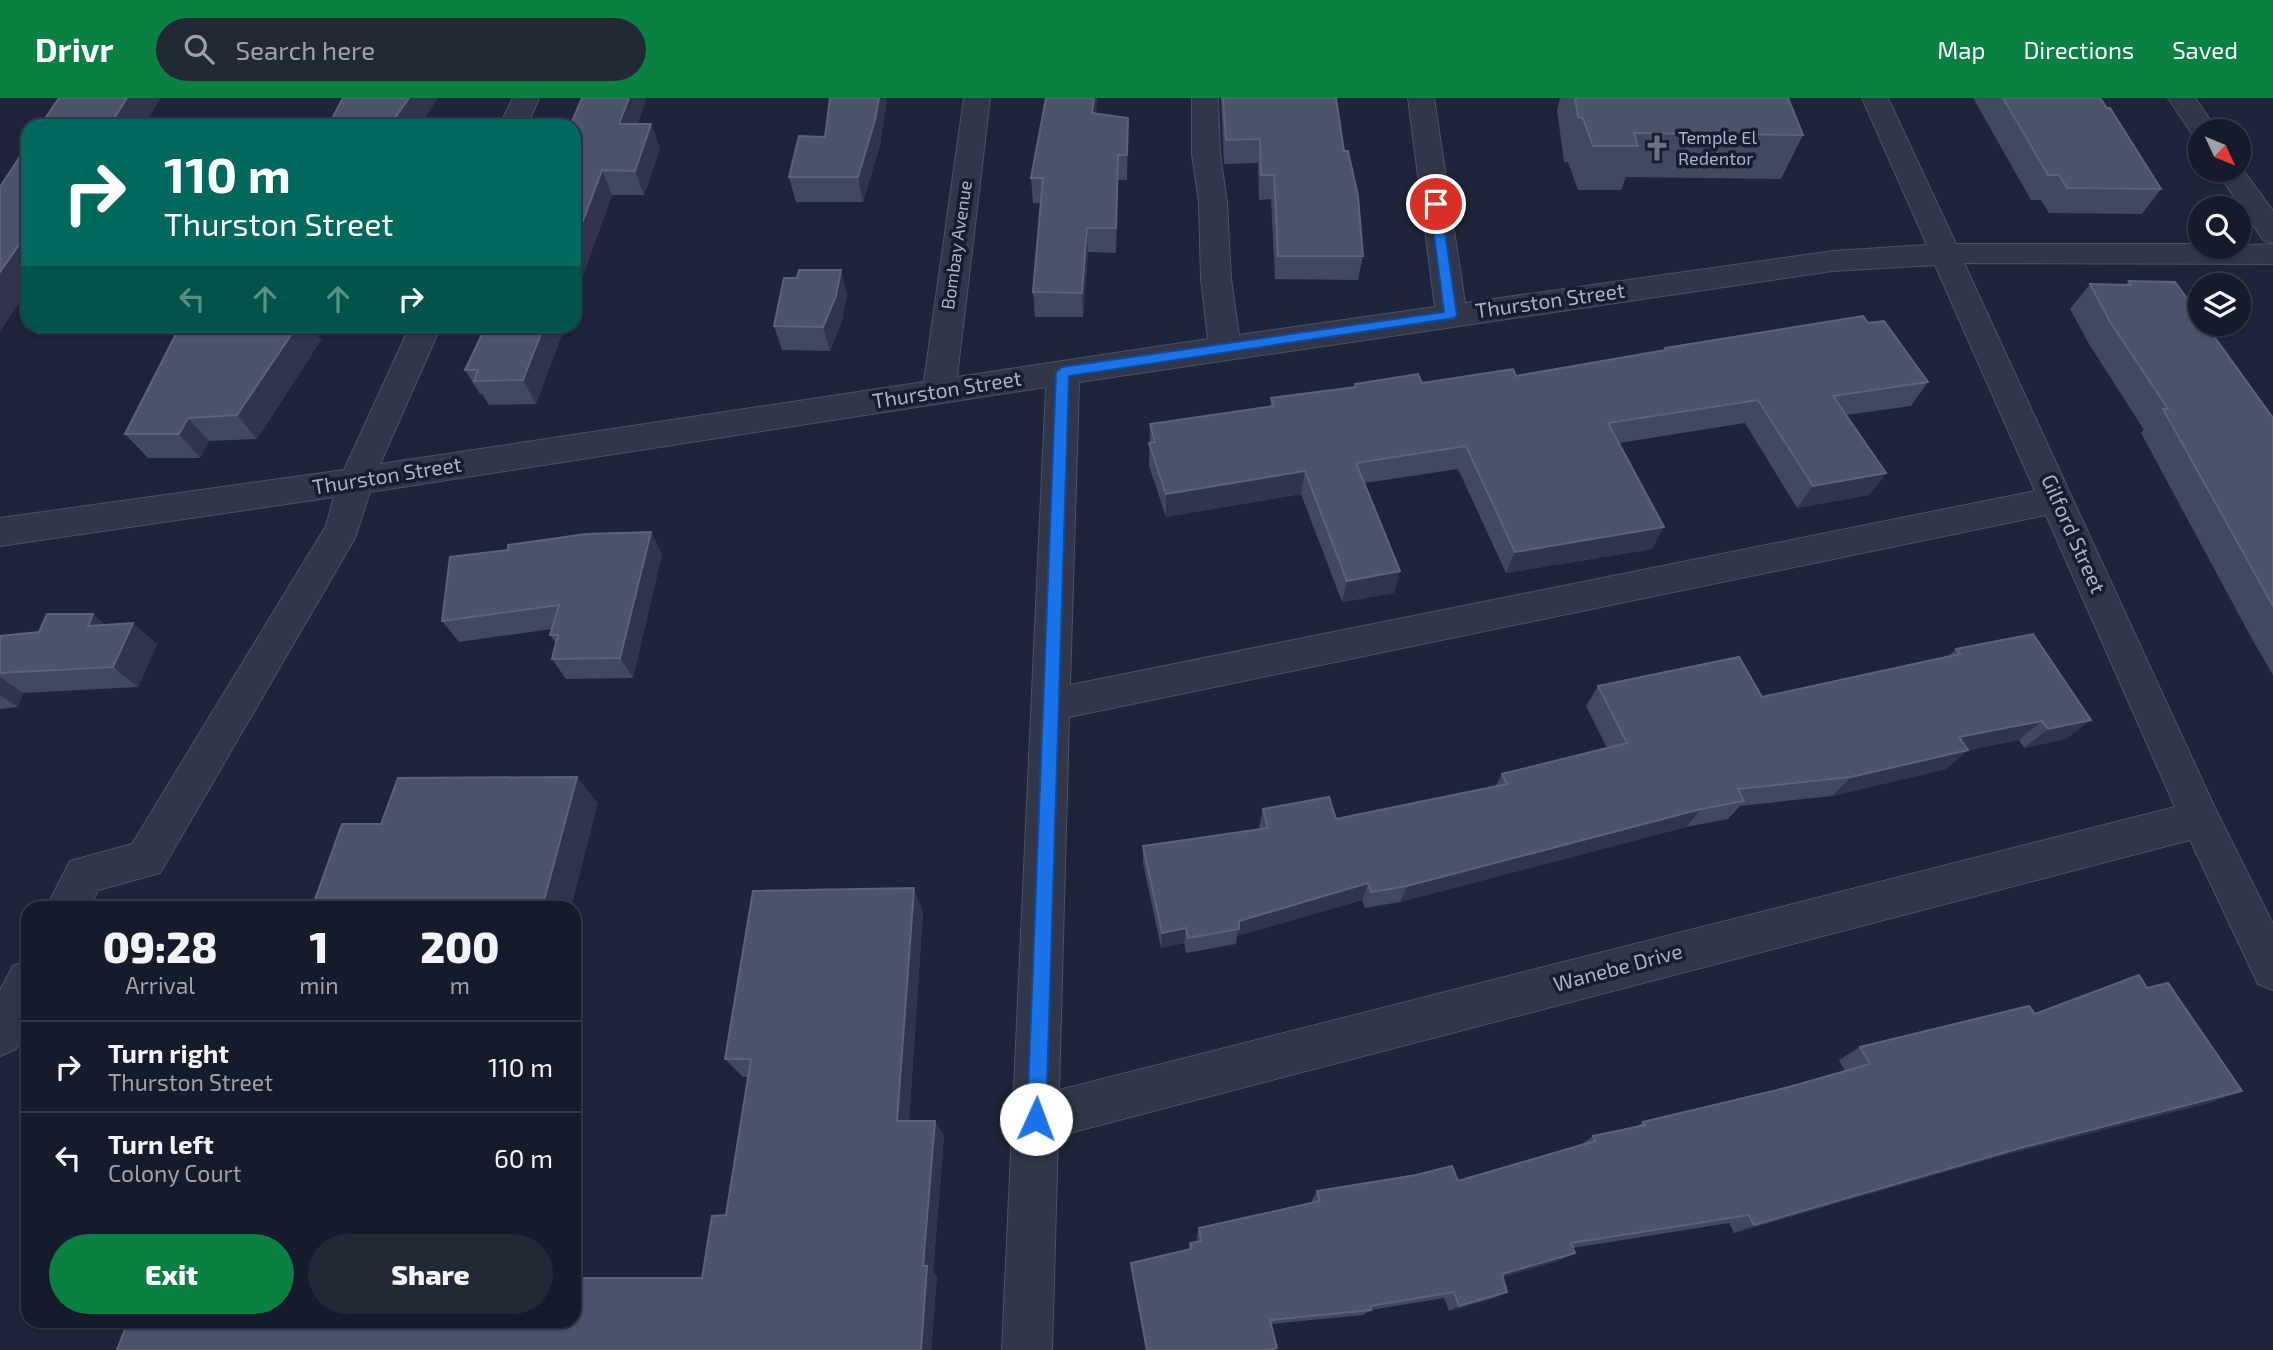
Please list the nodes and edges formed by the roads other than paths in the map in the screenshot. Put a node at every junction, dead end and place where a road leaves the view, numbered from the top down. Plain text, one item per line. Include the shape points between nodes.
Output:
1 (526, 98) edge
2 (977, 98) edge
3 (1205, 98) edge
4 (1421, 98) edge
5 (1875, 98) edge
6 (2181, 98) edge
7 (516, 119) edge
8 (2196, 119) edge
9 (2238, 182) edge
10 (2273, 233) edge
11 (1948, 253) junction
12 (2273, 254) edge
13 (1451, 315) junction
14 (422, 333) edge
15 (1225, 348) junction
16 (1062, 372) junction
17 (939, 392) junction
18 (356, 481) junction
19 (2057, 500) junction
20 (0, 532) edge
21 (1051, 705) junction
22 (2202, 820) junction
23 (71, 901) edge
24 (2273, 969) edge
25 (21, 994) edge
26 (0, 1034) edge
27 (1036, 1119) junction
28 (1027, 1350) edge

1 - 7 street
2 - 17 street, Bombay Avenue
3 - 15 street
4 - 13 street
5 - 11 street, Gilford Street
6 - 8 street
9 - 10 street
11 - 12 street, Thurston Street
11 - 13 street, Thurston Street via 1833,261
11 - 19 street, Gilford Street
13 - 15 street, Thurston Street
14 - 18 street
15 - 16 street, Thurston Street
16 - 17 street, Thurston Street
16 - 21 street
17 - 18 street, Thurston Street
18 - 20 street, Thurston Street
18 - 23 street via 343,528 145,860 85,874
19 - 21 street
19 - 22 street, Gilford Street
21 - 27 street
22 - 24 street, Gilford Street
22 - 27 street, Wanebe Drive
25 - 26 street
27 - 28 street

